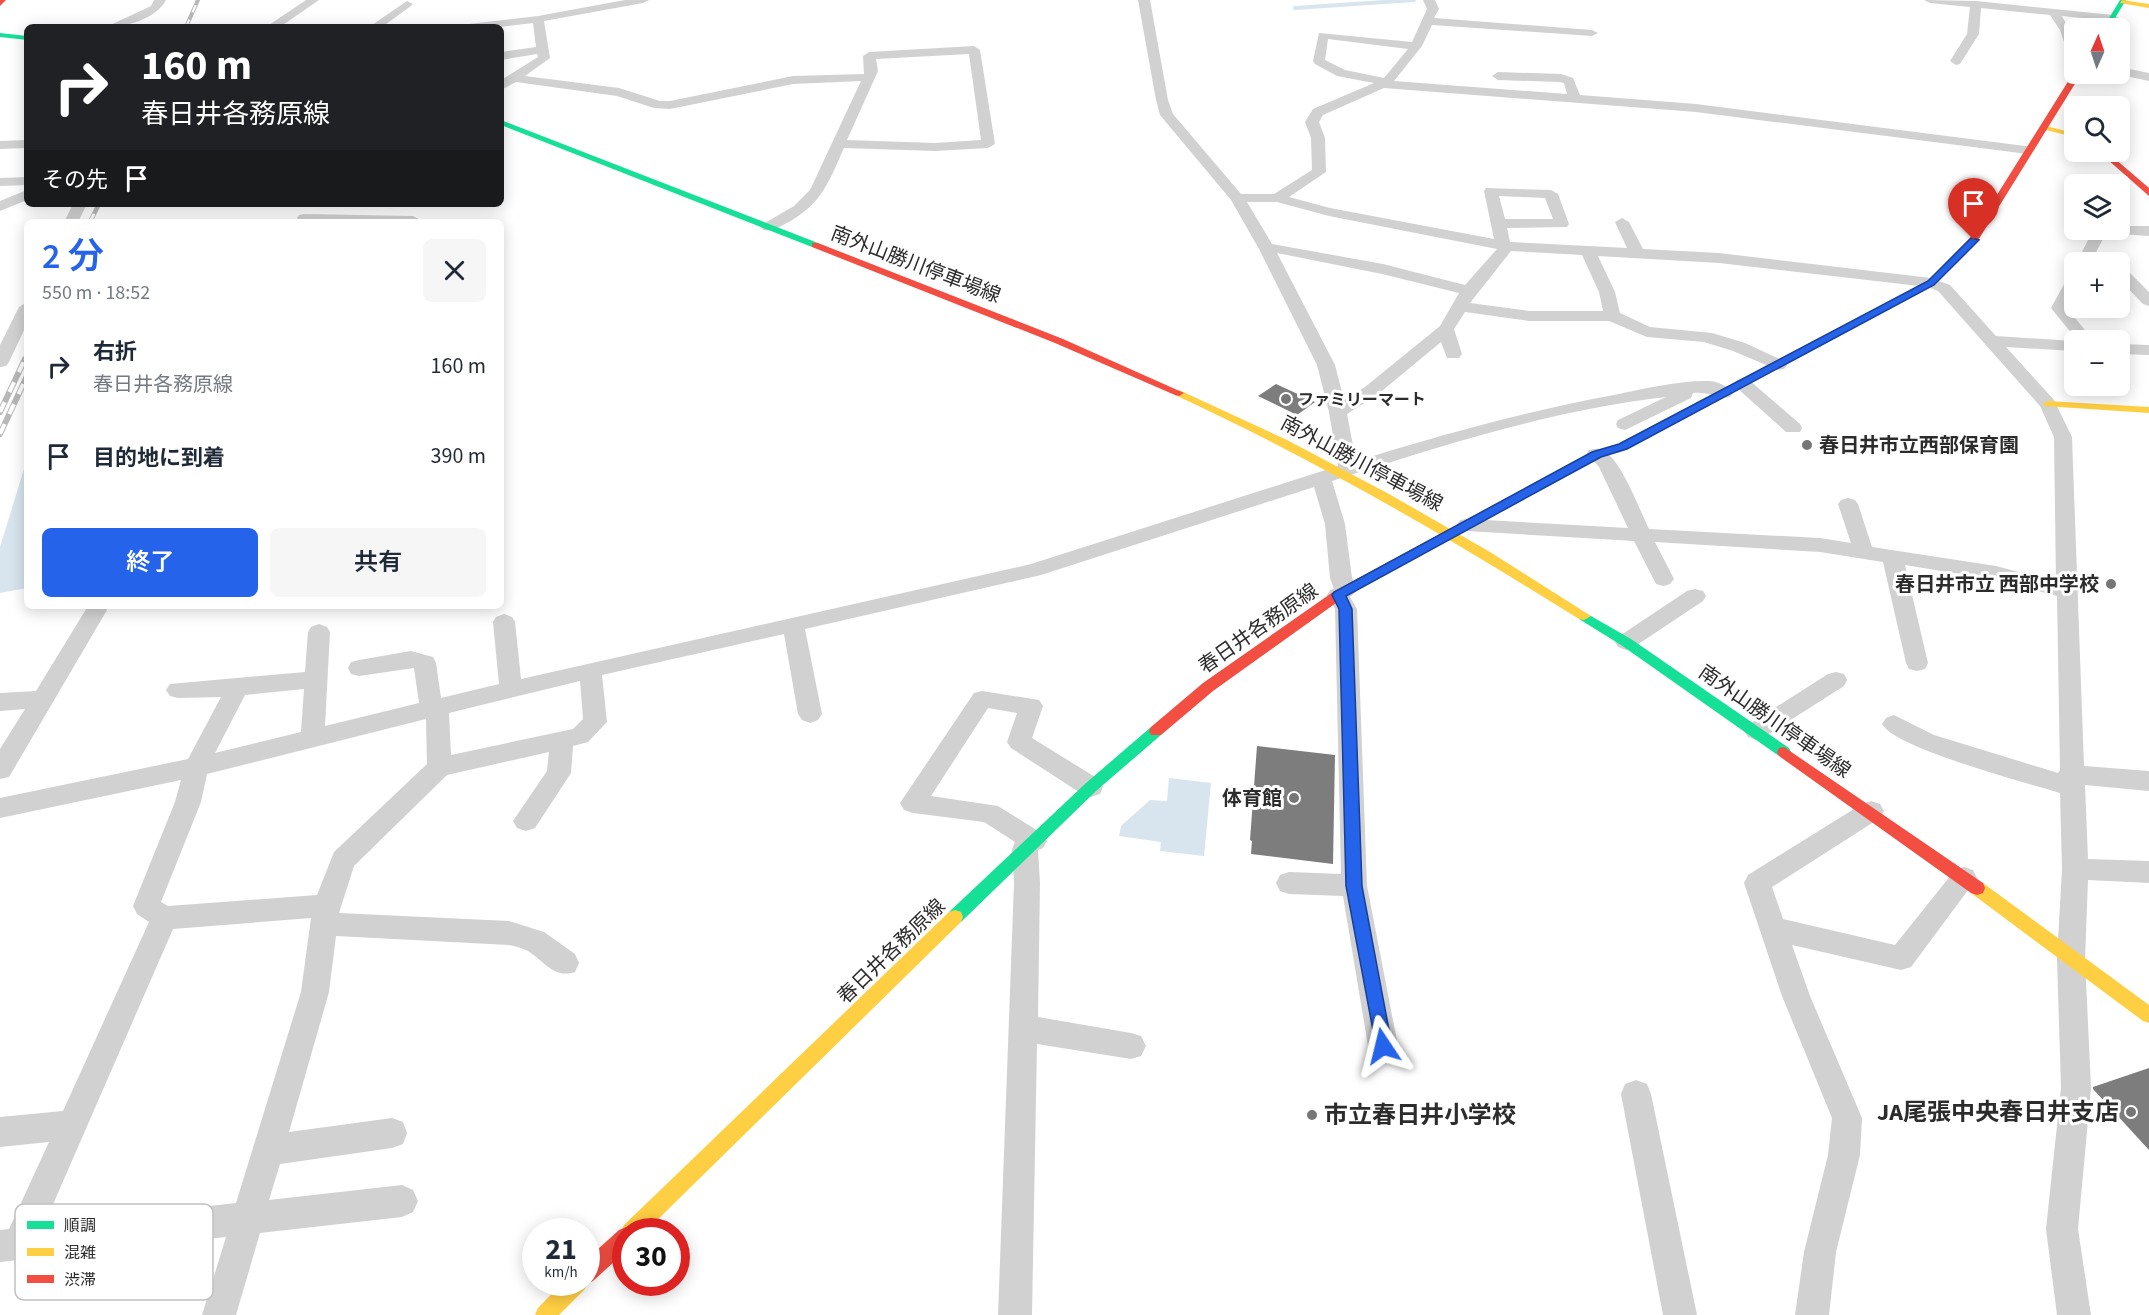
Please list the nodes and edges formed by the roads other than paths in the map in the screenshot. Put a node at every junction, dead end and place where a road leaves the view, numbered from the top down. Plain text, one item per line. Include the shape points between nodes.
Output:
1 (3, 0) edge
2 (160, 0) edge
3 (314, 0) edge
4 (581, 0) edge
5 (643, 0) edge
6 (1144, 0) edge
7 (1429, 0) edge
8 (1930, 0) edge
9 (2122, 1) edge
10 (1974, 3) edge
11 (0, 4) edge
12 (407, 4) dead end
13 (2149, 6) edge
14 (587, 11) junction
15 (2053, 12) junction
16 (2084, 18) edge
17 (2112, 18) edge
18 (538, 19) junction
19 (1427, 21) junction
20 (119, 24) edge
21 (277, 24) edge
22 (379, 24) edge
23 (495, 24) edge
24 (2064, 27) edge
25 (1592, 33) dead end
26 (0, 35) edge
27 (24, 38) edge
28 (1416, 46) junction
29 (542, 50) junction
30 (504, 56) edge
31 (1956, 61) dead end
32 (2130, 73) edge
33 (2149, 77) edge
34 (514, 78) junction
35 (869, 78) junction
36 (1384, 83) junction
37 (504, 84) edge
38 (2071, 84) edge
39 (1491, 92) junction
40 (1575, 98) junction
41 (504, 124) edge
42 (2044, 127) junction
43 (2064, 132) edge
44 (24, 144) edge
45 (838, 144) junction
46 (0, 145) edge
47 (2028, 150) junction
48 (2114, 162) edge
49 (24, 181) edge
50 (0, 182) edge
51 (2149, 193) edge
52 (24, 195) edge
53 (1237, 198) junction
54 (1277, 198) junction
55 (0, 207) edge
56 (321, 207) edge
57 (352, 207) edge
58 (336, 219) joint
59 (1622, 222) dead end
60 (1498, 223) junction
61 (768, 227) junction
62 (2130, 230) edge
63 (2149, 231) edge
64 (1505, 246) junction
65 (1267, 249) junction
66 (1588, 251) junction
67 (1637, 253) junction
68 (2130, 282) edge
69 (1931, 283) junction
70 (1470, 291) junction
71 (2064, 299) edge
72 (2149, 301) edge
73 (1460, 306) junction
74 (24, 312) edge
75 (2064, 314) edge
76 (1612, 316) junction
77 (2067, 318) edge
78 (0, 319) edge
79 (1446, 329) junction
80 (2077, 330) edge
81 (1994, 341) junction
82 (2064, 345) edge
83 (2130, 349) edge
84 (2149, 350) edge
85 (1454, 354) dead end
86 (0, 362) edge
87 (1778, 364) junction
88 (1698, 388) junction
89 (1734, 388) junction
90 (2048, 404) junction
91 (2149, 410) edge
92 (1338, 412) junction
93 (1624, 424) dead end
94 (1793, 428) dead end
95 (1596, 454) junction
96 (1336, 473) junction
97 (1848, 504) dead end
98 (1460, 529) junction
99 (1644, 536) junction
100 (1863, 550) junction
101 (1892, 555) junction
102 (1663, 579) dead end
103 (2067, 592) junction
104 (1342, 593) junction
105 (1695, 596) dead end
106 (96, 610) dead end
107 (504, 622) dead end
108 (793, 624) junction
109 (319, 632) dead end
110 (1626, 642) junction
111 (1917, 663) dead end
112 (359, 668) dead end
113 (590, 670) junction
114 (316, 679) junction
115 (1836, 680) dead end
116 (237, 687) junction
117 (511, 688) junction
118 (178, 690) dead end
119 (43, 699) junction
120 (0, 702) edge
121 (434, 706) junction
122 (810, 714) dead end
123 (1894, 724) dead end
124 (1756, 731) junction
125 (313, 737) junction
126 (562, 740) junction
127 (3, 761) edge
128 (196, 767) junction
129 (439, 767) junction
130 (2071, 780) junction
131 (2149, 780) edge
132 (1091, 787) junction
133 (0, 808) edge
134 (1871, 811) junction
135 (526, 821) dead end
136 (1030, 845) junction
137 (2075, 869) junction
138 (2149, 872) edge
139 (1964, 878) junction
140 (1289, 883) dead end
141 (1354, 886) junction
142 (325, 915) junction
143 (164, 918) junction
144 (1770, 928) junction
145 (2071, 959) junction
146 (564, 963) dead end
147 (2116, 991) junction
148 (2149, 991) edge
149 (2149, 1015) edge
150 (1023, 1028) junction
151 (1131, 1046) dead end
152 (1383, 1046) dead end
153 (1636, 1094) dead end
154 (72, 1125) junction
155 (0, 1132) edge
156 (392, 1133) dead end
157 (269, 1150) junction
158 (402, 1202) dead end
159 (31, 1204) edge
160 (645, 1218) edge
161 (247, 1219) junction
162 (213, 1223) edge
163 (612, 1249) edge
164 (600, 1261) edge
165 (564, 1296) edge
166 (219, 1315) edge
167 (545, 1315) edge
168 (1015, 1315) edge
169 (1680, 1315) edge
170 (1812, 1315) edge
171 (2074, 1315) edge

1 - 11 main road
2 - 20 street via 156,8
3 - 21 street
4 - 14 street
5 - 14 street
6 - 53 street via 1167,115
7 - 19 street via 1433,9
8 - 10 street
9 - 13 main road
9 - 17 main road
10 - 15 street
10 - 31 street via 1972,34
12 - 22 street
14 - 18 street
15 - 16 street
15 - 24 street
18 - 23 street
18 - 29 street
19 - 25 street via 1575,35
19 - 28 street
26 - 27 main road
28 - 36 street
28 - 36 street via 1323,35 1319,61 1341,73
29 - 30 street
29 - 34 street via 544,58
32 - 33 street
34 - 35 street via 619,92 658,105 796,80
34 - 37 street
35 - 45 street
35 - 45 street via 869,56 974,50 988,144
36 - 39 street
36 - 54 street via 1318,112 1312,122 1318,138 1319,172
38 - 42 main road, 春日井各務原線
39 - 40 street
39 - 40 street via 1494,75 1561,78 1569,81
40 - 47 street via 1696,108
41 - 61 main road, 南外山勝川停車場線
42 - 43 main road
42 - 47 main road, 春日井各務原線
44 - 46 street
45 - 61 street via 813,196 798,211
47 - 69 main road, 春日井各務原線 via 1974,240
48 - 51 main road
49 - 50 street
52 - 55 street
53 - 54 street
53 - 65 street
54 - 64 street
56 - 58 street via 304,218
57 - 58 street
59 - 67 street
60 - 60 street via 1491,191 1551,194 1562,224
60 - 64 street
61 - 96 main road, 南外山勝川停車場線 via 1059,341 1213,408
62 - 63 street
64 - 66 street
64 - 70 street
65 - 70 street via 1383,269
65 - 92 street via 1326,365
66 - 67 street
66 - 76 street via 1608,292
67 - 69 street via 1719,258
68 - 72 street
69 - 81 street via 1944,288
69 - 87 main road, 春日井各務原線
70 - 73 street
71 - 75 street via 2059,308
73 - 76 street via 1529,316
73 - 79 street
74 - 78 street
74 - 86 street
76 - 87 street via 1647,332 1706,337 1739,346
77 - 80 street
79 - 85 street
79 - 92 street via 1371,391
81 - 82 street
81 - 90 street
83 - 84 street
87 - 89 main road, 春日井各務原線
88 - 89 street
88 - 93 street
88 - 96 street via 1562,410
89 - 94 street
89 - 95 main road, 春日井各務原線 via 1623,447
90 - 91 main road
90 - 103 street via 2063,437
92 - 96 street
95 - 98 main road, 春日井各務原線
95 - 99 street via 1607,464
96 - 98 main road, 南外山勝川停車場線
96 - 104 street via 1335,524
96 - 108 street via 1034,570
97 - 100 street
98 - 99 street
98 - 104 main road, 春日井各務原線
98 - 110 main road, 南外山勝川停車場線
99 - 100 street
99 - 102 street
100 - 101 street
101 - 103 street via 1996,573
101 - 111 street
103 - 130 street
104 - 132 main road, 春日井各務原線 via 1208,687
104 - 141 street via 1346,609
105 - 110 street
106 - 119 street
107 - 117 street
108 - 113 street
108 - 122 street
109 - 114 street
110 - 124 main road, 南外山勝川停車場線
112 - 121 street via 411,659 425,663
113 - 117 street
113 - 126 street via 595,722 580,736
114 - 116 street
114 - 125 street
115 - 124 street
116 - 118 street
116 - 128 street
117 - 121 street
119 - 120 street
119 - 127 street
121 - 125 street
121 - 129 street
123 - 130 street via 1926,741
124 - 134 main road, 南外山勝川停車場線
125 - 128 street
126 - 129 street
126 - 135 street via 559,773
128 - 133 street
128 - 143 street via 188,802 146,906
129 - 142 street via 343,860
130 - 131 street
130 - 137 street
132 - 136 main road, 春日井各務原線
132 - 136 street via 1019,742 1031,706 982,699 913,803 989,813
134 - 139 main road, 南外山勝川停車場線
134 - 144 street via 1757,883
136 - 150 street
136 - 160 main road, 春日井各務原線
137 - 138 street
137 - 145 street
139 - 144 street via 1901,958
139 - 145 main road, 南外山勝川停車場線
140 - 141 street
141 - 152 street
142 - 143 street
142 - 146 street via 509,933 534,940
142 - 157 street via 315,992
143 - 154 street
144 - 170 street via 1847,1118 1845,1155 1820,1252
145 - 147 main road, 南外山勝川停車場線
145 - 171 street via 2076,1088 2062,1229
147 - 148 street
147 - 149 main road, 南外山勝川停車場線
150 - 151 street
150 - 168 street
153 - 169 street
154 - 155 street
154 - 159 street
156 - 157 street
157 - 161 street
158 - 161 street
161 - 162 street
161 - 166 street
163 - 164 main road
165 - 167 main road

